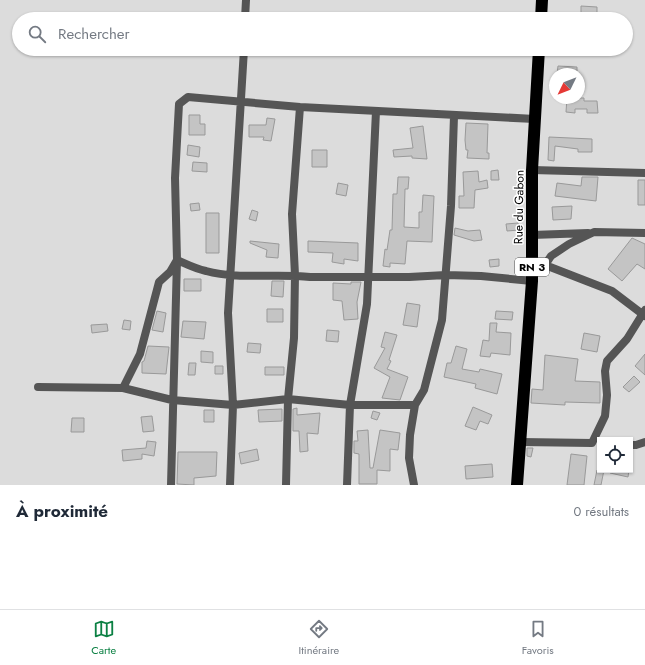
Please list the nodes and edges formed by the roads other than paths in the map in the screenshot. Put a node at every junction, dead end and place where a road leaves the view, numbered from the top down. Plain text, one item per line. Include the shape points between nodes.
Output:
1 (246, 0) edge
2 (542, 0) edge
3 (245, 12) edge
4 (541, 12) edge
5 (244, 56) edge
6 (539, 56) edge
7 (242, 102) junction
8 (300, 107) junction
9 (376, 111) junction
10 (454, 116) junction
11 (535, 119) junction
12 (532, 170) junction
13 (645, 173) edge
14 (594, 232) junction
15 (645, 233) edge
16 (532, 235) junction
17 (177, 260) junction
18 (545, 265) junction
19 (231, 275) junction
20 (295, 275) junction
21 (446, 275) junction
22 (532, 276) junction
23 (368, 277) junction
24 (644, 313) edge
25 (38, 387) dead end
26 (123, 388) junction
27 (288, 399) junction
28 (172, 400) junction
29 (233, 405) junction
30 (350, 405) junction
31 (415, 405) junction
32 (521, 442) junction
33 (645, 442) edge
34 (596, 443) edge
35 (633, 445) edge
36 (171, 485) edge
37 (230, 485) edge
38 (286, 485) edge
39 (347, 485) edge
40 (414, 485) edge
41 (517, 485) edge

1 - 3 street
2 - 4 highway
5 - 7 street
6 - 11 highway, Rue du Gabon / RN 3
7 - 8 street
7 - 17 street via 188,97 179,104 175,178
7 - 19 street
8 - 9 street
8 - 20 street via 292,214
9 - 10 street
9 - 23 street
10 - 11 street
10 - 21 street
11 - 12 highway, Rue du Gabon / RN 3
12 - 13 street
12 - 16 highway, Rue du Gabon / RN 3
14 - 15 street
14 - 16 street
14 - 18 street via 551,256
16 - 22 highway, Rue du Gabon / RN 3
17 - 19 street via 206,271
17 - 26 street via 170,272 159,282 140,354
17 - 28 street
18 - 22 street
18 - 24 street via 612,291
19 - 20 street
19 - 29 street via 228,313
20 - 23 street
20 - 27 street via 294,338
21 - 22 street
21 - 23 street
21 - 31 street via 442,320 424,390
22 - 32 highway, Rue du Gabon / RN 3
23 - 30 street via 367,304
24 - 34 street via 627,339 607,362 605,416
25 - 26 street
26 - 28 street
27 - 29 street
27 - 30 street
27 - 38 street
28 - 29 street
28 - 36 street
29 - 37 street
30 - 31 street
30 - 39 street
31 - 40 street via 409,458
32 - 34 street
32 - 41 highway, Rue du Gabon / RN 3
33 - 35 street

